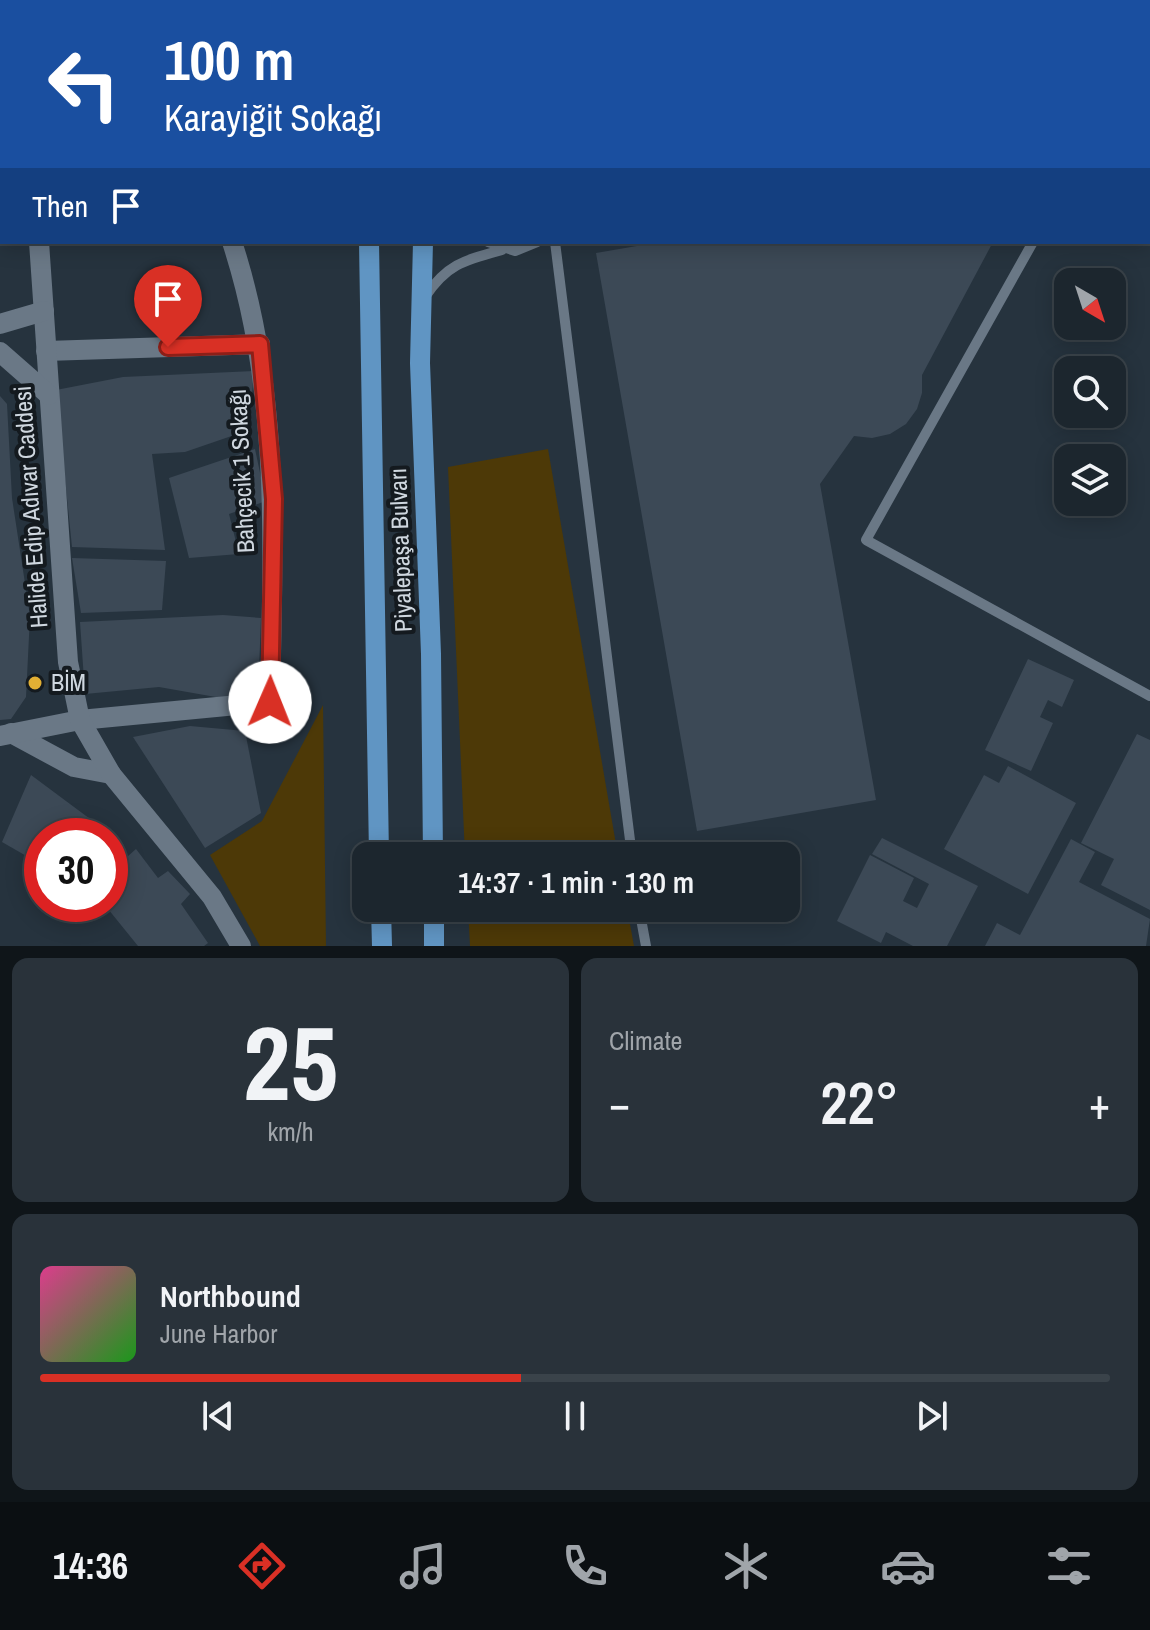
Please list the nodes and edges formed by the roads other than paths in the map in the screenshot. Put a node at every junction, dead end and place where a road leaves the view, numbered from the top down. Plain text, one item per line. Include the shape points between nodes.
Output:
1 (39, 244) edge
2 (233, 244) edge
3 (369, 244) edge
4 (423, 244) edge
5 (492, 244) edge
6 (532, 244) edge
7 (555, 244) edge
8 (1032, 244) edge
9 (502, 250) junction
10 (421, 302) junction
11 (44, 311) junction
12 (0, 324) edge
13 (260, 344) junction
14 (46, 351) junction
15 (0, 352) edge
16 (49, 395) junction
17 (1150, 696) edge
18 (80, 720) junction
19 (6, 735) edge
20 (111, 774) junction
21 (379, 842) edge
22 (433, 842) edge
23 (630, 842) edge
24 (381, 922) edge
25 (434, 922) edge
26 (642, 922) edge
27 (241, 946) edge
28 (382, 946) edge
29 (434, 946) edge
30 (646, 946) edge

1 - 11 street, Halide Edip Adıvar Caddesi
2 - 13 street, Bahçecik 1 Sokağı
3 - 21 main road, Piyalepaşa Bulvarı
4 - 10 main road, Piyalepaşa Bulvarı
5 - 9 lane
6 - 9 lane
7 - 23 lane
8 - 17 lane via 866,540
9 - 10 lane via 458,263 440,275
10 - 22 main road, Piyalepaşa Bulvarı
11 - 12 street
11 - 14 street, Halide Edip Adıvar Caddesi
13 - 14 street
13 - 18 street, Bahçecik 1 Sokağı via 274,499 270,702
14 - 16 street, Halide Edip Adıvar Caddesi
15 - 16 street
16 - 18 street, Halide Edip Adıvar Caddesi via 68,662
18 - 19 street
18 - 20 street, Halide Edip Adıvar Caddesi
19 - 20 street via 74,767
20 - 27 street, Halide Edip Adıvar Caddesi via 212,897
24 - 28 main road
25 - 29 main road
26 - 30 lane

